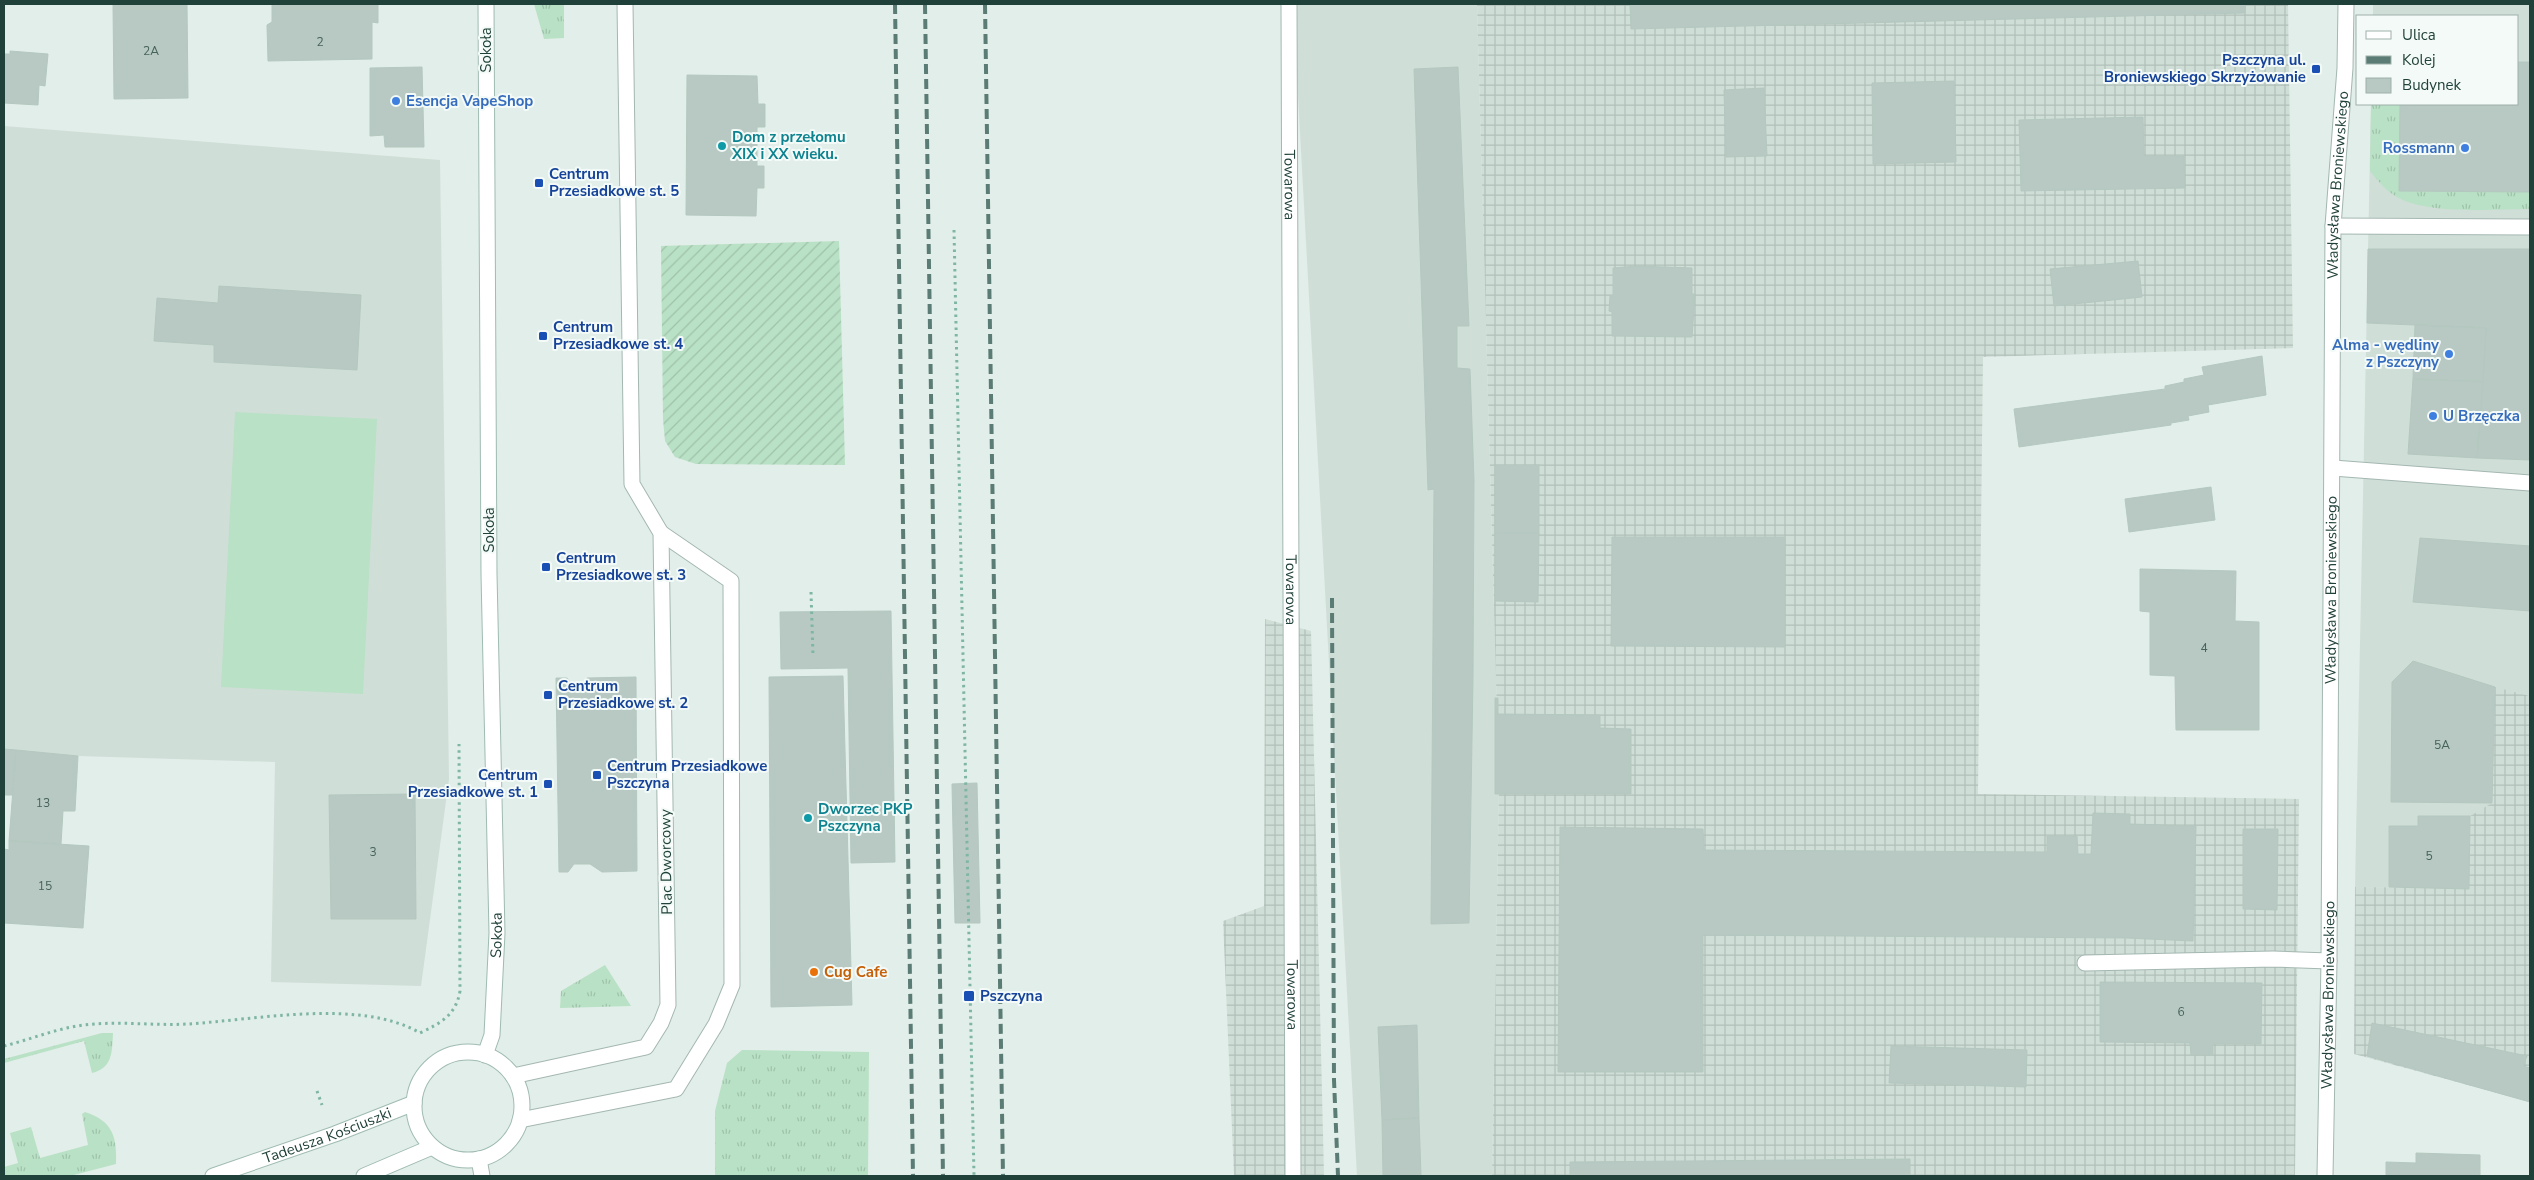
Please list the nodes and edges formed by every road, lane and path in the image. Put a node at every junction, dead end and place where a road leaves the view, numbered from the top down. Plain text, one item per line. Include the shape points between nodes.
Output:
1 (486, 4) edge
2 (625, 4) edge
3 (1289, 4) edge
4 (2346, 4) edge
5 (2333, 226) junction
6 (2530, 227) edge
7 (954, 230) dead end
8 (2333, 468) junction
9 (2530, 483) edge
10 (661, 534) junction
11 (811, 592) dead end
12 (813, 656) dead end
13 (460, 932) dead end
14 (2329, 961) junction
15 (2085, 963) dead end
16 (4, 1046) edge
17 (485, 1055) junction
18 (512, 1076) junction
19 (414, 1103) junction
20 (520, 1120) junction
21 (432, 1147) junction
22 (479, 1159) junction
23 (213, 1176) edge
24 (364, 1176) edge
25 (482, 1176) edge
26 (974, 1176) edge
27 (1293, 1176) edge
28 (2326, 1176) edge

1 - 17 street, Sokoła via 489,574 497,933 492,1036
2 - 10 street, Plac Dworcowy via 632,484
3 - 27 street, Towarowa
4 - 5 street, Władysława Broniewskiego via 2345,68
5 - 6 street
5 - 8 street, Władysława Broniewskiego
7 - 26 path
8 - 9 street
8 - 14 street, Władysława Broniewskiego
10 - 18 street, Plac Dworcowy via 668,1005 646,1046
10 - 20 street via 730,581 732,985 716,1024 676,1089
11 - 12 path
13 - 16 path via 458,1002 448,1018 420,1033 374,1016 330,1014 188,1024 77,1026
14 - 15 street via 2273,958
14 - 28 street, Władysława Broniewskiego
17 - 18 street
17 - 19 street via 461,1053 437,1062 425,1072 417,1087
18 - 20 street via 522,1105
19 - 21 street via 415,1119
19 - 23 street, Tadeusza Kościuszki
20 - 22 street via 505,1145
21 - 22 street via 446,1156
21 - 24 street
22 - 25 street

